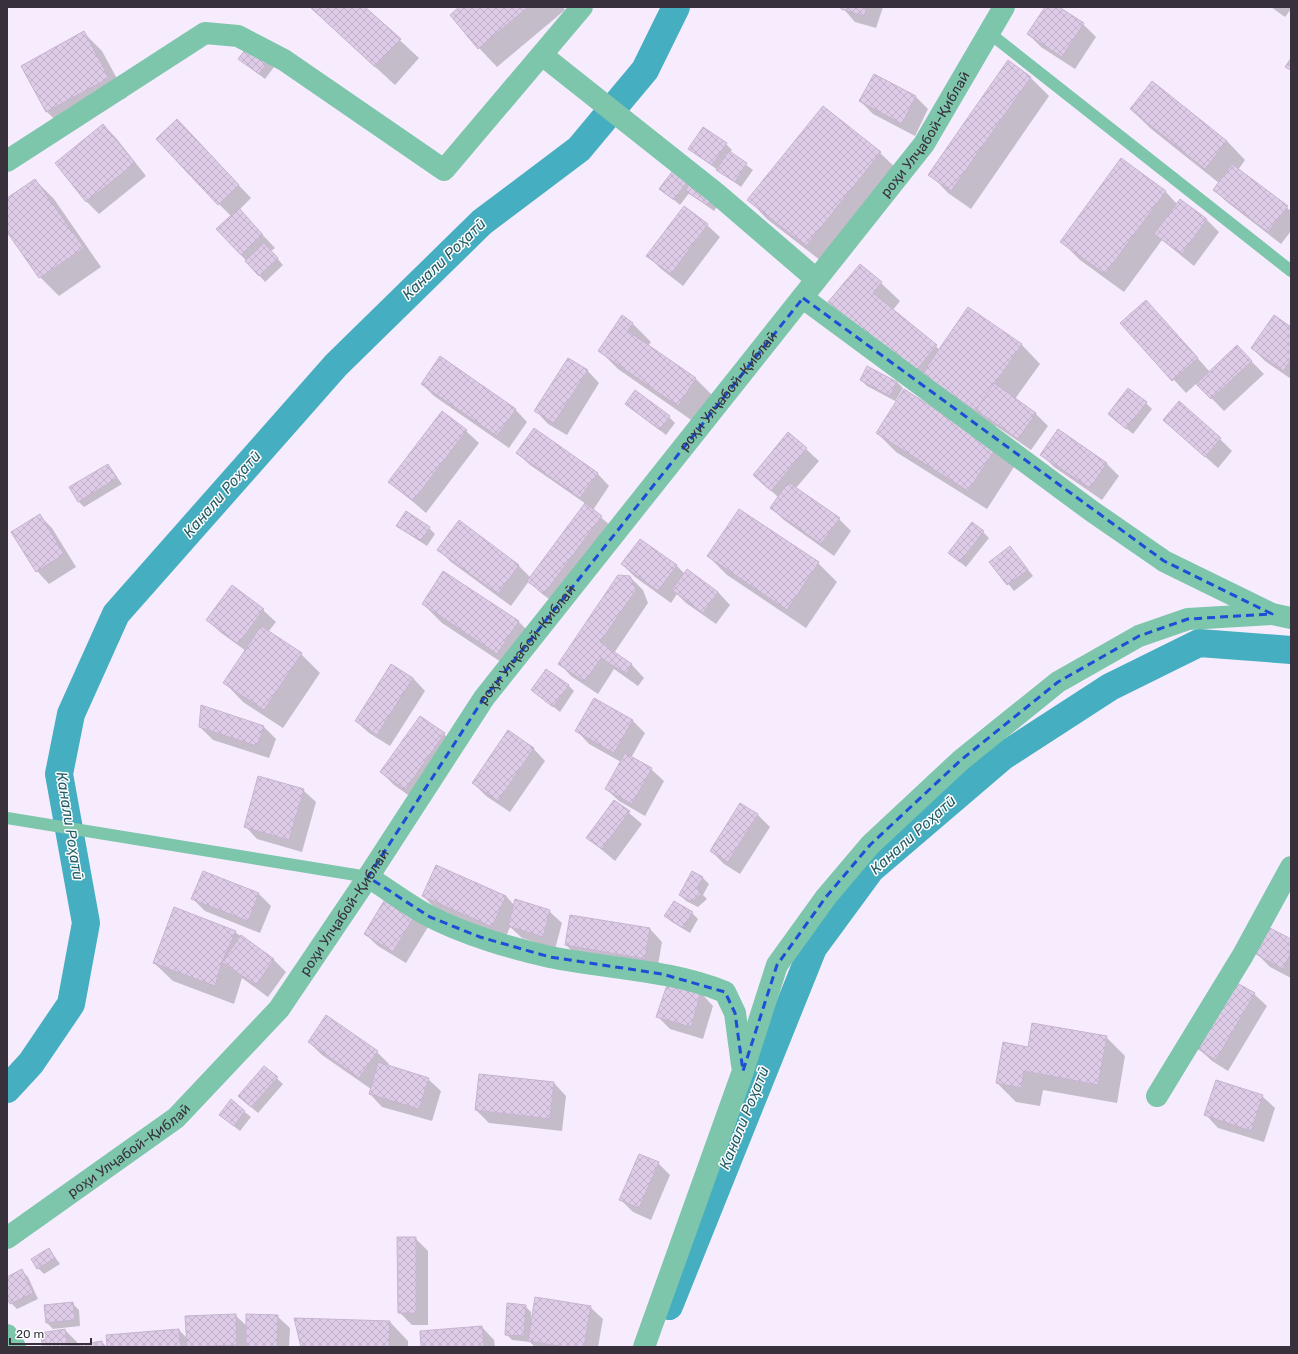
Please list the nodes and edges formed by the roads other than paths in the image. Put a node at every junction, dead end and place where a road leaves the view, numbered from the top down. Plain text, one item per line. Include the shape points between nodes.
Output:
1 (582, 7) edge
2 (1004, 7) edge
3 (988, 32) junction
4 (542, 55) junction
5 (7, 161) edge
6 (1291, 271) edge
7 (816, 280) junction
8 (803, 298) junction
9 (1281, 616) edge
10 (7, 818) edge
11 (1291, 866) edge
12 (368, 877) junction
13 (743, 1071) junction
14 (1156, 1096) dead end
15 (7, 1238) edge
16 (7, 1335) edge
17 (15, 1347) edge
18 (644, 1347) edge

1 - 4 street
2 - 3 street, роҳи Улҷабой-Қиблаӣ
3 - 6 lane
3 - 7 street, роҳи Улҷабой-Қиблаӣ via 924,144
4 - 5 street via 444,170 284,60 238,36 205,32
4 - 7 street via 716,192
7 - 8 street, роҳи Улҷабой-Қиблаӣ
8 - 9 street via 1093,512 1164,561
8 - 12 street, роҳи Улҷабой-Қиблаӣ via 484,698
9 - 13 street via 1188,619 1139,636 1058,682 961,760 870,845 826,897 777,965
10 - 12 lane
11 - 14 street via 1243,955
12 - 13 street via 430,916 480,937 550,957 662,974 706,984 725,992 735,1013
12 - 15 street, роҳи Улҷабой-Қиблаӣ via 279,1009 176,1118
13 - 18 street
16 - 17 street

